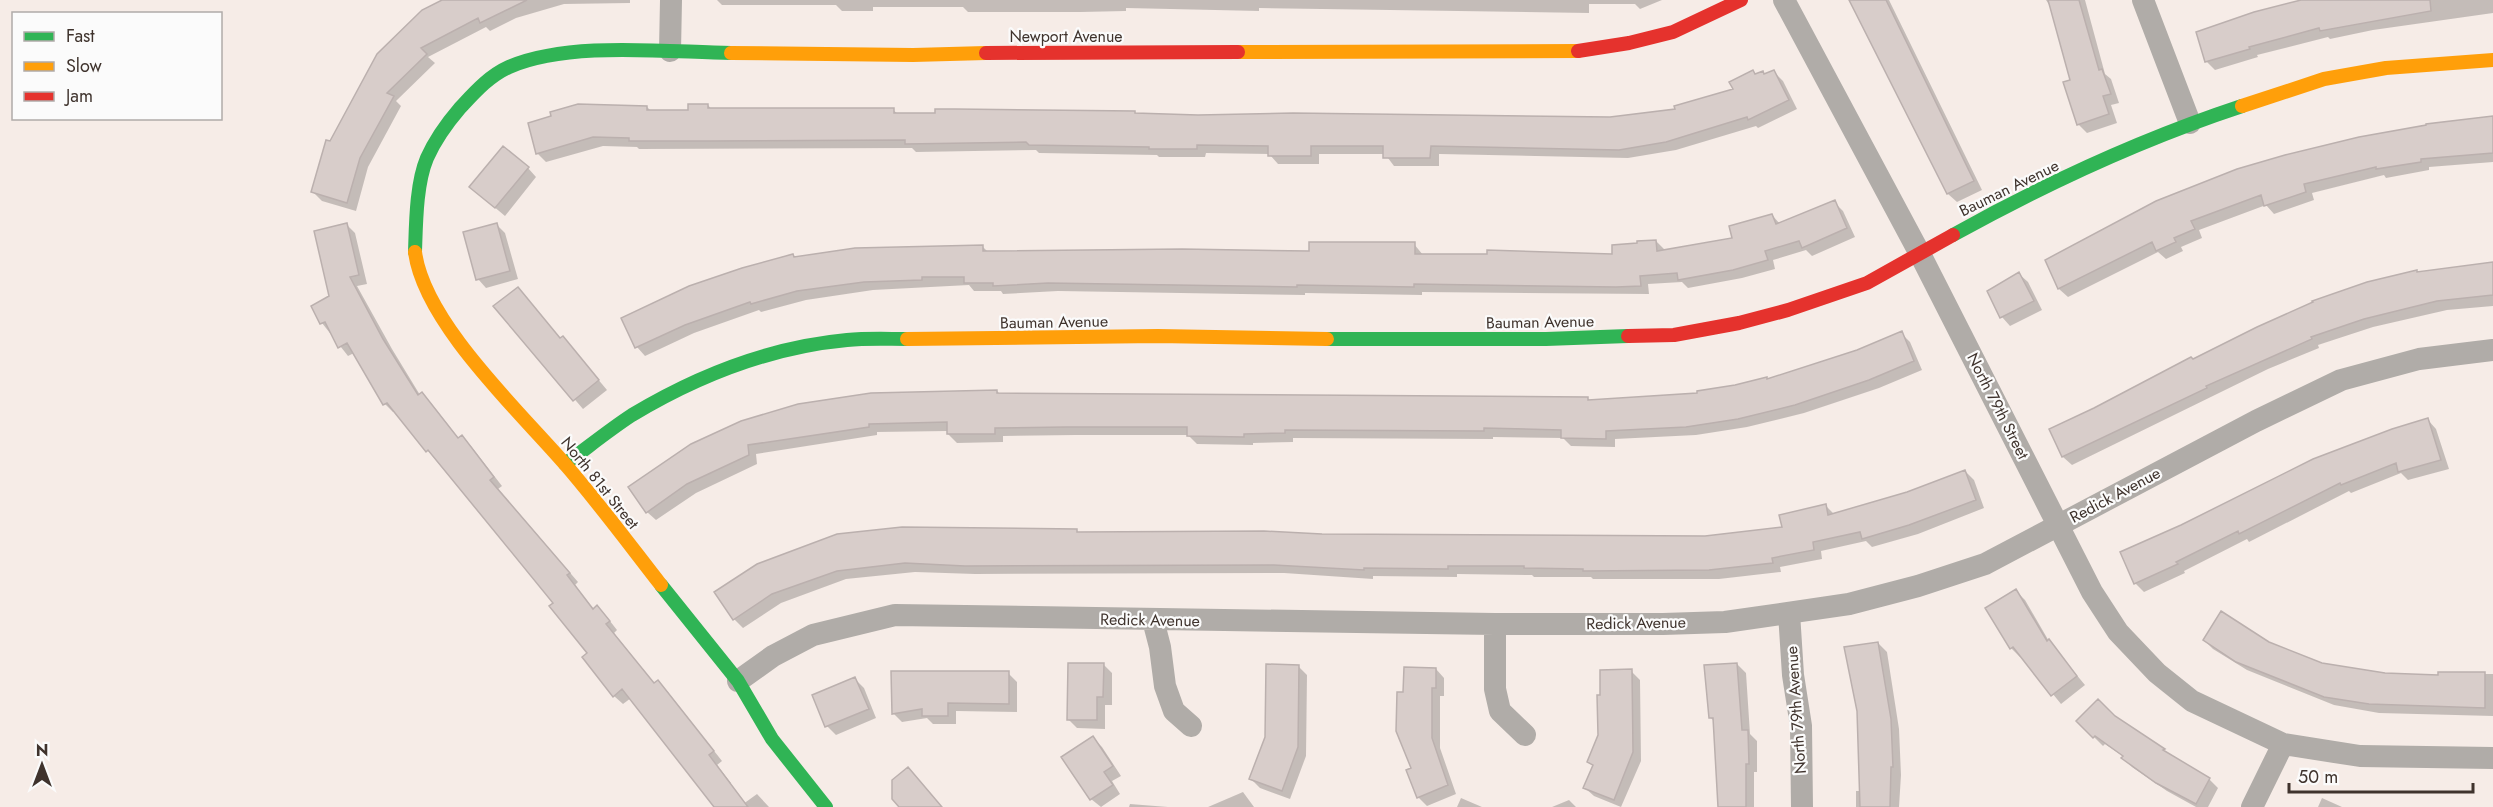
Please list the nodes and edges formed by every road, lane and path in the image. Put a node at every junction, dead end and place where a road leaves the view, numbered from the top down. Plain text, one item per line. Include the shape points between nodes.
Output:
1 (671, 0) edge
2 (1741, 0) edge
3 (1784, 0) edge
4 (2143, 0) edge
5 (670, 51) junction
6 (2493, 60) edge
7 (2190, 123) junction
8 (427, 158) joint
9 (1920, 254) junction
10 (2493, 350) edge
11 (565, 464) junction
12 (2059, 525) junction
13 (1789, 613) junction
14 (1153, 620) junction
15 (1495, 624) junction
16 (738, 681) junction
17 (1191, 726) dead end
18 (1525, 735) dead end
19 (2283, 744) junction
20 (2493, 759) edge
21 (825, 807) edge
22 (1802, 807) edge
23 (2252, 807) edge

1 - 5 street
2 - 5 street, Newport Avenue via 1673,32 1580,51 913,55
3 - 9 street, North 79th Street
4 - 7 street
5 - 8 street, Newport Avenue via 567,52 507,68 481,85 456,112
6 - 7 street, Bauman Avenue via 2386,68 2324,79
7 - 9 street, Bauman Avenue via 2067,178
8 - 11 street, North 81st Street via 416,211 416,255 430,299 476,363
9 - 11 street, Bauman Avenue via 1867,283 1788,310 1674,335 1546,339 1158,336 847,340 731,366 631,416
9 - 12 street, North 79th Street
10 - 12 street, Redick Avenue via 2419,359 2341,380
11 - 16 street, North 81st Street
12 - 13 street, Redick Avenue via 1985,564 1918,586 1849,604
12 - 19 street, North 79th Street via 2092,592 2118,632 2157,673 2192,702
13 - 15 street, Redick Avenue via 1725,622
13 - 22 street, North 79th Avenue via 1801,726
14 - 15 street, Redick Avenue
14 - 16 street, Redick Avenue via 895,615 813,635 773,656
14 - 17 street via 1174,711
15 - 18 street via 1500,711
16 - 21 street, North 81st Street via 772,739
19 - 20 street, North 79th Street via 2360,756
19 - 23 street

